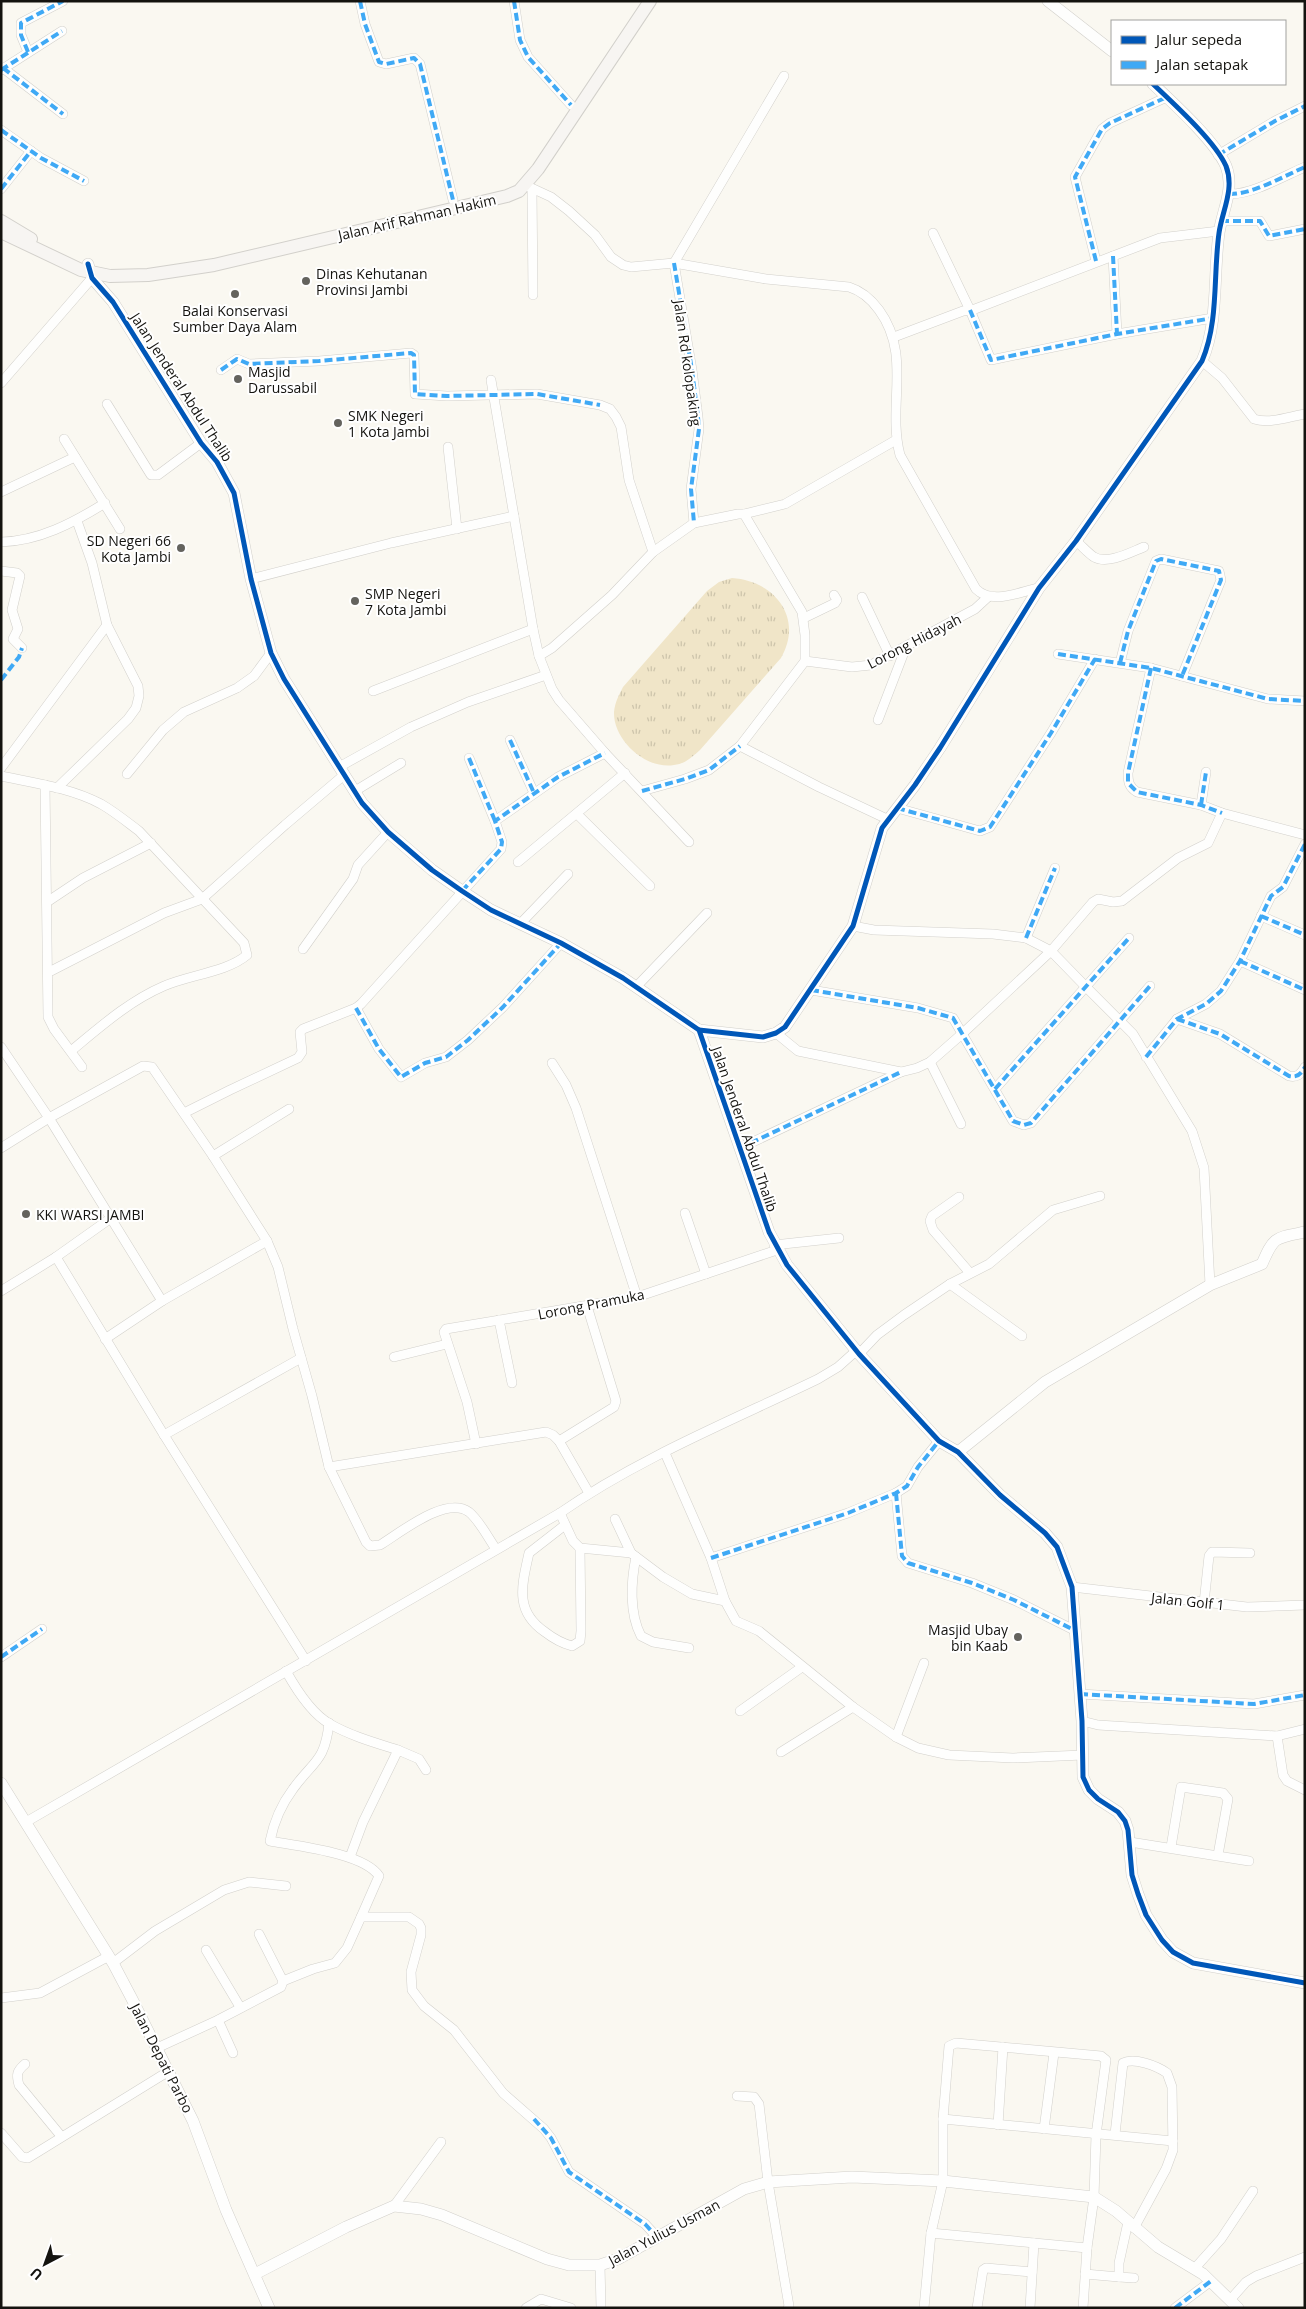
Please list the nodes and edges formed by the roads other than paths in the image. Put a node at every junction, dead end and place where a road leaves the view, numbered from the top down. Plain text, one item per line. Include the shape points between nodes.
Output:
1 (63, 1) edge
2 (360, 1) edge
3 (514, 1) edge
4 (641, 1) edge
5 (650, 1) edge
6 (1048, 1) edge
7 (62, 31) dead end
8 (1111, 50) edge
9 (28, 52) junction
10 (2, 69) edge
11 (784, 76) dead end
12 (1154, 85) edge
13 (588, 86) junction
14 (1167, 97) junction
15 (571, 105) junction
16 (1305, 106) edge
17 (63, 114) dead end
18 (1, 130) edge
19 (31, 151) junction
20 (1218, 155) junction
21 (1305, 167) edge
22 (84, 181) dead end
23 (528, 187) junction
24 (1, 189) edge
25 (506, 192) junction
26 (1229, 194) junction
27 (461, 200) junction
28 (1, 221) edge
29 (1220, 226) junction
30 (1305, 229) edge
31 (1, 232) edge
32 (933, 233) dead end
33 (1113, 256) junction
34 (1096, 261) junction
35 (674, 263) junction
36 (90, 271) junction
37 (533, 295) dead end
38 (970, 310) junction
39 (1213, 318) junction
40 (1117, 334) junction
41 (894, 336) junction
42 (1202, 361) junction
43 (221, 370) dead end
44 (491, 380) dead end
45 (1, 383) edge
46 (493, 395) junction
47 (107, 404) dead end
48 (1305, 414) edge
49 (64, 440) dead end
50 (896, 440) junction
51 (201, 443) junction
52 (448, 446) dead end
53 (75, 457) junction
54 (1, 492) edge
55 (104, 504) junction
56 (744, 514) junction
57 (514, 516) junction
58 (76, 521) junction
59 (694, 523) junction
60 (120, 529) dead end
61 (457, 529) junction
62 (1076, 541) junction
63 (1, 542) edge
64 (1144, 548) dead end
65 (653, 552) junction
66 (1, 571) edge
67 (251, 579) junction
68 (1039, 588) junction
69 (834, 594) dead end
70 (862, 597) dead end
71 (988, 597) junction
72 (804, 618) junction
73 (107, 626) junction
74 (533, 629) junction
75 (906, 647) junction
76 (22, 648) dead end
77 (271, 653) junction
78 (1058, 654) dead end
79 (539, 656) junction
80 (890, 656) junction
81 (1095, 660) junction
82 (805, 661) junction
83 (1120, 663) junction
84 (1151, 668) junction
85 (546, 675) junction
86 (1182, 676) junction
87 (373, 691) dead end
88 (1305, 700) edge
89 (878, 720) dead end
90 (510, 740) dead end
91 (740, 746) junction
92 (605, 753) junction
93 (468, 758) dead end
94 (401, 763) dead end
95 (1, 768) edge
96 (342, 771) junction
97 (1206, 772) dead end
98 (625, 773) junction
99 (127, 774) dead end
100 (1, 776) edge
101 (45, 785) junction
102 (57, 788) junction
103 (355, 792) junction
104 (642, 792) junction
105 (534, 793) junction
106 (1201, 805) junction
107 (897, 808) junction
108 (1222, 813) junction
109 (577, 814) junction
110 (887, 819) junction
111 (495, 821) junction
112 (388, 832) junction
113 (1305, 835) edge
114 (689, 842) dead end
115 (151, 843) junction
116 (1305, 844) edge
117 (518, 862) dead end
118 (1055, 868) dead end
119 (568, 874) dead end
120 (650, 886) dead end
121 (462, 891) junction
122 (202, 898) junction
123 (47, 902) junction
124 (707, 913) dead end
125 (1262, 916) junction
126 (520, 924) junction
127 (853, 926) junction
128 (1305, 935) edge
129 (1026, 938) junction
130 (1129, 938) dead end
131 (561, 944) junction
132 (303, 949) dead end
133 (1051, 951) junction
134 (1240, 961) junction
135 (49, 972) junction
136 (1150, 986) dead end
137 (636, 987) junction
138 (1086, 987) junction
139 (812, 990) junction
140 (1305, 990) edge
141 (356, 1008) junction
142 (1177, 1019) junction
143 (1120, 1021) junction
144 (699, 1030) junction
145 (776, 1033) junction
146 (963, 1033) junction
147 (1, 1047) edge
148 (71, 1051) junction
149 (1146, 1057) junction
150 (552, 1062) dead end
151 (930, 1062) junction
152 (82, 1067) dead end
153 (1305, 1067) edge
154 (901, 1072) junction
155 (995, 1089) junction
156 (290, 1109) dead end
157 (184, 1114) junction
158 (49, 1118) junction
159 (961, 1124) dead end
160 (1, 1148) edge
161 (740, 1148) junction
162 (213, 1156) junction
163 (1100, 1196) dead end
164 (959, 1197) dead end
165 (685, 1213) dead end
166 (111, 1218) junction
167 (1305, 1232) edge
168 (839, 1238) dead end
169 (267, 1241) junction
170 (776, 1247) junction
171 (56, 1257) junction
172 (970, 1273) junction
173 (706, 1274) junction
174 (950, 1284) junction
175 (1210, 1285) junction
176 (1, 1291) edge
177 (637, 1297) junction
178 (162, 1301) junction
179 (587, 1306) junction
180 (499, 1320) junction
181 (1022, 1336) dead end
182 (105, 1339) junction
183 (447, 1344) junction
184 (858, 1352) junction
185 (394, 1357) dead end
186 (301, 1358) junction
187 (512, 1384) dead end
188 (164, 1435) junction
189 (939, 1440) junction
190 (559, 1442) junction
191 (476, 1444) junction
192 (665, 1452) junction
193 (958, 1452) junction
194 (329, 1467) junction
195 (589, 1493) junction
196 (896, 1493) junction
197 (560, 1513) junction
198 (615, 1519) dead end
199 (565, 1525) junction
200 (580, 1548) junction
201 (496, 1549) junction
202 (1250, 1553) dead end
203 (634, 1555) junction
204 (711, 1558) junction
205 (1072, 1587) junction
206 (725, 1601) junction
207 (1204, 1603) junction
208 (1305, 1605) edge
209 (42, 1629) dead end
210 (1076, 1631) junction
211 (689, 1648) dead end
212 (1, 1656) edge
213 (306, 1660) junction
214 (924, 1663) dead end
215 (802, 1667) junction
216 (286, 1671) junction
217 (1080, 1694) junction
218 (1305, 1695) edge
219 (853, 1707) junction
220 (740, 1711) dead end
221 (1082, 1721) junction
222 (329, 1724) junction
223 (1305, 1729) edge
224 (1277, 1736) junction
225 (896, 1737) junction
226 (398, 1750) junction
227 (781, 1752) dead end
228 (1083, 1755) junction
229 (426, 1770) dead end
230 (1, 1784) edge
231 (1305, 1790) edge
232 (5, 1798) edge
233 (26, 1822) junction
234 (1130, 1842) junction
235 (1171, 1847) junction
236 (1218, 1855) junction
237 (350, 1857) junction
238 (1249, 1861) dead end
239 (286, 1886) dead end
240 (360, 1917) junction
241 (260, 1934) dead end
242 (206, 1950) dead end
243 (111, 1960) junction
244 (284, 1981) junction
245 (1305, 1983) edge
246 (1, 1998) edge
247 (240, 2007) junction
248 (218, 2020) junction
249 (1003, 2047) junction
250 (157, 2048) junction
251 (1054, 2053) junction
252 (233, 2054) dead end
253 (25, 2064) dead end
254 (168, 2071) junction
255 (738, 2096) dead end
256 (943, 2119) junction
257 (998, 2125) junction
258 (1044, 2130) junction
259 (1, 2133) edge
260 (1115, 2134) junction
261 (1096, 2135) junction
262 (61, 2136) junction
263 (1173, 2141) junction
264 (441, 2142) dead end
265 (943, 2181) junction
266 (768, 2182) junction
267 (1253, 2191) dead end
268 (1094, 2197) junction
269 (394, 2206) junction
270 (1131, 2225) junction
271 (932, 2233) junction
272 (658, 2238) junction
273 (1034, 2243) junction
274 (1087, 2248) junction
275 (1305, 2257) edge
276 (600, 2265) junction
277 (1195, 2268) junction
278 (1032, 2272) junction
279 (255, 2274) junction
280 (1086, 2274) junction
281 (1119, 2277) junction
282 (1134, 2278) dead end
283 (1211, 2281) junction
284 (1234, 2304) edge
285 (791, 2307) edge
286 (269, 2308) edge
287 (526, 2308) edge
288 (571, 2308) edge
289 (601, 2308) edge
290 (924, 2308) edge
291 (977, 2308) edge
292 (1030, 2308) edge
293 (1083, 2308) edge
294 (1175, 2308) edge

1 - 9 street via 21,23 21,35
2 - 27 street via 379,62 386,64 414,58 420,64
3 - 15 street via 520,40 528,57
4 - 13 main road, Jalan Arif Rahman Hakim
5 - 13 main road, Jalan Arif Rahman Hakim
6 - 8 street
7 - 9 street
9 - 10 street
10 - 17 street
11 - 35 street
12 - 14 street
13 - 15 main road, Jalan Arif Rahman Hakim
13 - 23 main road, Jalan Arif Rahman Hakim
14 - 20 street
14 - 34 street via 1102,129 1075,177
15 - 25 main road, Jalan Arif Rahman Hakim via 520,180
16 - 20 street
18 - 19 street
19 - 22 street
19 - 24 street
20 - 26 street via 1226,167
21 - 26 street via 1266,184
23 - 25 main road, Jalan Arif Rahman Hakim
23 - 35 street via 551,197 569,211 595,235 611,257 623,265
23 - 37 street
25 - 27 main road, Jalan Arif Rahman Hakim
26 - 29 street
27 - 36 main road, Jalan Arif Rahman Hakim via 378,227 195,270 132,276 110,276
28 - 36 main road
29 - 30 street via 1260,221 1269,236
29 - 33 street via 1160,238
29 - 39 street via 1221,258
31 - 36 main road via 65,264
32 - 38 street
33 - 34 street
33 - 40 street
34 - 38 street
35 - 41 street via 766,279 854,289 874,303
35 - 59 street, Jalan Rd kolopaking via 698,416 691,489
36 - 45 street
36 - 51 street, Jalan Jenderal Abdul Thalib
38 - 40 street via 990,360
38 - 41 street
39 - 40 street
39 - 42 street
41 - 50 street via 897,349
42 - 48 street via 1222,378 1254,418 1273,421
42 - 62 street
43 - 46 street via 237,359 249,364 411,353 414,356 415,394
44 - 46 street
46 - 57 street
46 - 65 street via 537,394 610,409 621,427 629,480
47 - 51 street via 151,475 158,474
49 - 53 street
50 - 56 street via 785,504
50 - 71 street via 900,455 976,589
51 - 67 street, Jalan Jenderal Abdul Thalib via 217,462 234,494
52 - 61 street
53 - 54 street
53 - 55 street
55 - 58 street
55 - 60 street
56 - 59 street
56 - 72 street
57 - 61 street
57 - 74 street
58 - 63 street via 34,538
58 - 73 street via 92,563
59 - 65 street
61 - 67 street
62 - 64 street via 1094,557 1102,559 1112,559
62 - 68 street
65 - 79 street via 612,595
66 - 76 street via 20,576 12,610 18,629 13,640
67 - 77 street, Jalan Jenderal Abdul Thalib
68 - 71 street
68 - 107 street via 940,748
69 - 72 street via 835,603
70 - 80 street
71 - 75 street, Lorong Hidayah via 975,609
72 - 82 street
73 - 95 street
73 - 102 street via 136,681 139,696 136,708
74 - 79 street
74 - 87 street
75 - 80 street, Lorong Hidayah
75 - 89 street
77 - 96 street, Jalan Jenderal Abdul Thalib
77 - 99 street via 254,676 237,688 184,712 163,730
78 - 81 street
79 - 85 street
80 - 82 street, Lorong Hidayah via 862,667
81 - 83 street
81 - 107 street via 990,827 980,831
82 - 91 street
83 - 84 street
83 - 86 street via 1156,561 1161,559 1219,571 1222,574 1219,587
84 - 86 street
84 - 106 street via 1128,782 1137,792
85 - 92 street via 559,700
85 - 96 street via 460,705 411,727
86 - 88 street via 1268,699
90 - 105 street
91 - 104 street via 708,770
91 - 110 street
92 - 98 street
92 - 105 street
93 - 111 street
94 - 103 street
96 - 103 street, Jalan Jenderal Abdul Thalib
96 - 122 street
97 - 106 street
98 - 104 street
98 - 109 street
100 - 101 street
101 - 102 street
101 - 123 street
102 - 115 street via 101,804
103 - 112 street, Jalan Jenderal Abdul Thalib
104 - 114 street
105 - 111 street
106 - 108 street
107 - 110 street
108 - 113 street
108 - 133 street via 1208,843 1178,858 1122,901 1098,899
109 - 117 street
109 - 120 street
110 - 127 street
111 - 121 street via 501,849
112 - 121 street, Jalan Jenderal Abdul Thalib
112 - 132 street via 358,865 353,879
115 - 122 street
115 - 123 street via 83,878
116 - 125 street via 1283,887 1271,896
118 - 129 street
119 - 126 street
121 - 126 street, Jalan Jenderal Abdul Thalib
121 - 141 street
122 - 135 street via 164,913
122 - 148 street via 244,943 247,955 235,963 164,986 118,1012
123 - 135 street
124 - 137 street
125 - 128 street
125 - 134 street
126 - 131 street, Jalan Jenderal Abdul Thalib
127 - 129 street via 874,930
127 - 139 street
129 - 133 street
130 - 138 street
131 - 137 street, Jalan Jenderal Abdul Thalib
131 - 141 street via 468,1040 446,1057 425,1063 401,1077
133 - 138 street
133 - 146 street
134 - 140 street
134 - 142 street via 1221,991 1206,1004
135 - 148 street via 48,1017
136 - 143 street
137 - 144 street, Jalan Jenderal Abdul Thalib
138 - 143 street
138 - 155 street
139 - 145 street via 785,1027
139 - 146 street via 944,1014 953,1018
141 - 157 street via 304,1029 299,1036 301,1056 291,1063
142 - 149 street
142 - 153 street via 1220,1034 1289,1076 1299,1075
143 - 149 street via 1133,1034
143 - 155 street via 1029,1124 1013,1121
144 - 145 street via 763,1037
144 - 161 street, Jalan Jenderal Abdul Thalib
145 - 154 street via 798,1051
146 - 151 street
146 - 155 street
147 - 158 street
148 - 152 street
149 - 175 street via 1192,1131 1204,1168
150 - 177 street via 576,1108
151 - 154 street
151 - 159 street
154 - 161 street
156 - 162 street
157 - 158 street via 156,1071 147,1065
157 - 162 street
158 - 160 street
158 - 166 street
161 - 170 street, Jalan Jenderal Abdul Thalib
162 - 169 street
163 - 172 street via 1052,1210 996,1258
164 - 172 street via 930,1220 933,1230
165 - 173 street
166 - 171 street
166 - 178 street
167 - 175 street via 1278,1238 1271,1242 1262,1264
168 - 170 street, Lorong Pramuka
169 - 178 street
169 - 186 street via 278,1266
170 - 173 street, Lorong Pramuka
170 - 184 street, Jalan Jenderal Abdul Thalib
171 - 176 street
171 - 182 street
172 - 174 street
173 - 177 street, Lorong Pramuka
174 - 181 street
174 - 184 street
175 - 193 street via 1045,1382
177 - 179 street, Lorong Pramuka
178 - 182 street
179 - 180 street, Lorong Pramuka
179 - 190 street via 616,1401 614,1407
180 - 183 street, Lorong Pramuka via 447,1328 444,1332
180 - 187 street
182 - 188 street
183 - 185 street
183 - 191 street via 467,1402
184 - 189 street, Jalan Jenderal Abdul Thalib
184 - 192 street via 818,1379
186 - 188 street
186 - 194 street
188 - 213 street
189 - 193 street, Jalan Jenderal Abdul Thalib
189 - 196 street via 907,1486
190 - 191 street via 553,1435 538,1432
190 - 195 street
191 - 194 street
192 - 195 street
192 - 204 street
193 - 205 street, Jalan Jenderal Abdul Thalib via 1058,1547
194 - 201 street via 370,1546 380,1545 443,1508 458,1508 474,1517
195 - 197 street
196 - 204 street via 848,1513
196 - 210 street via 902,1556 908,1563 972,1583
197 - 199 street
197 - 201 street
198 - 203 street
199 - 200 street
199 - 200 street via 529,1553 524,1574 523,1608 535,1626 561,1643 572,1646 580,1641 581,1631
200 - 203 street
201 - 213 street
202 - 207 street via 1215,1551 1210,1554
203 - 206 street via 692,1594
203 - 211 street via 634,1614 641,1636 653,1642
204 - 206 street
205 - 207 street, Jalan Golf 1
205 - 210 street, Jalan Jenderal Abdul Thalib
206 - 215 street via 734,1619 759,1631
207 - 208 street, Jalan Golf 1 via 1270,1608
209 - 212 street
210 - 217 street, Jalan Jenderal Abdul Thalib
213 - 216 street
214 - 225 street
215 - 219 street
215 - 220 street
216 - 222 street via 299,1694
216 - 233 street
217 - 218 street via 1254,1704
217 - 221 street, Jalan Jenderal Abdul Thalib
219 - 225 street
219 - 227 street
221 - 224 street
221 - 228 street, Jalan Jenderal Abdul Thalib
222 - 226 street
222 - 237 street via 324,1750 288,1795 275,1819 270,1841
223 - 224 street
224 - 231 street via 1283,1776 1286,1781
225 - 228 street via 918,1748 949,1754 1013,1758
226 - 229 street via 419,1759
226 - 237 street via 362,1822
228 - 234 street, Jalan Jenderal Abdul Thalib via 1083,1777 1089,1790 1118,1812 1125,1821
230 - 232 street, Jalan Depati Parbo
232 - 233 street, Jalan Depati Parbo
233 - 243 street, Jalan Depati Parbo
234 - 235 street
234 - 245 street, Jalan Jenderal Abdul Thalib via 1132,1875 1140,1901 1173,1952 1194,1963
235 - 236 street
235 - 236 street via 1181,1787 1223,1793 1228,1799
236 - 238 street
237 - 240 street via 376,1871 379,1876
239 - 243 street via 249,1882 224,1890 154,1930
240 - 244 street via 347,1948 335,1962
240 - 272 street via 409,1917 419,1924 421,1935 412,1972 412,1990 424,2006 454,2030 503,2093 544,2129 569,2172 645,2224
241 - 244 street
242 - 247 street
243 - 246 street via 40,1993
243 - 250 street, Jalan Depati Parbo
244 - 247 street via 281,1988
247 - 248 street
248 - 250 street
248 - 252 street
249 - 251 street
249 - 256 street via 950,2044
249 - 257 street
250 - 254 street, Jalan Depati Parbo
251 - 258 street
251 - 261 street via 1101,2056 1106,2060
253 - 262 street via 16,2074 19,2085
254 - 262 street
254 - 279 street, Jalan Depati Parbo via 193,2122 226,2210
255 - 266 street via 757,2099
256 - 257 street
256 - 265 street
257 - 258 street
258 - 261 street
259 - 262 street via 25,2158
260 - 261 street
260 - 263 street
260 - 263 street via 1122,2065 1128,2061 1162,2070 1171,2079
261 - 268 street
263 - 270 street via 1172,2157
264 - 269 street
265 - 266 street, Jalan Yulius Usman via 852,2177
265 - 268 street, Jalan Yulius Usman
265 - 271 street
266 - 272 street, Jalan Yulius Usman via 744,2189
266 - 285 street
267 - 277 street via 1221,2239
268 - 270 street via 1106,2202
268 - 274 street
269 - 276 street, Jalan Yulius Usman via 442,2215 547,2259 569,2265
269 - 279 street, Jalan Yulius Usman
270 - 277 street via 1158,2247
270 - 281 street via 1119,2263
271 - 273 street
271 - 290 street
272 - 276 street, Jalan Yulius Usman
273 - 274 street
273 - 278 street
274 - 280 street
275 - 284 street via 1246,2282
276 - 289 street
277 - 283 street
278 - 291 street via 986,2268
278 - 292 street
279 - 286 street, Jalan Depati Parbo
280 - 281 street
280 - 293 street
281 - 282 street
283 - 284 street
283 - 294 street
287 - 288 street via 541,2299

